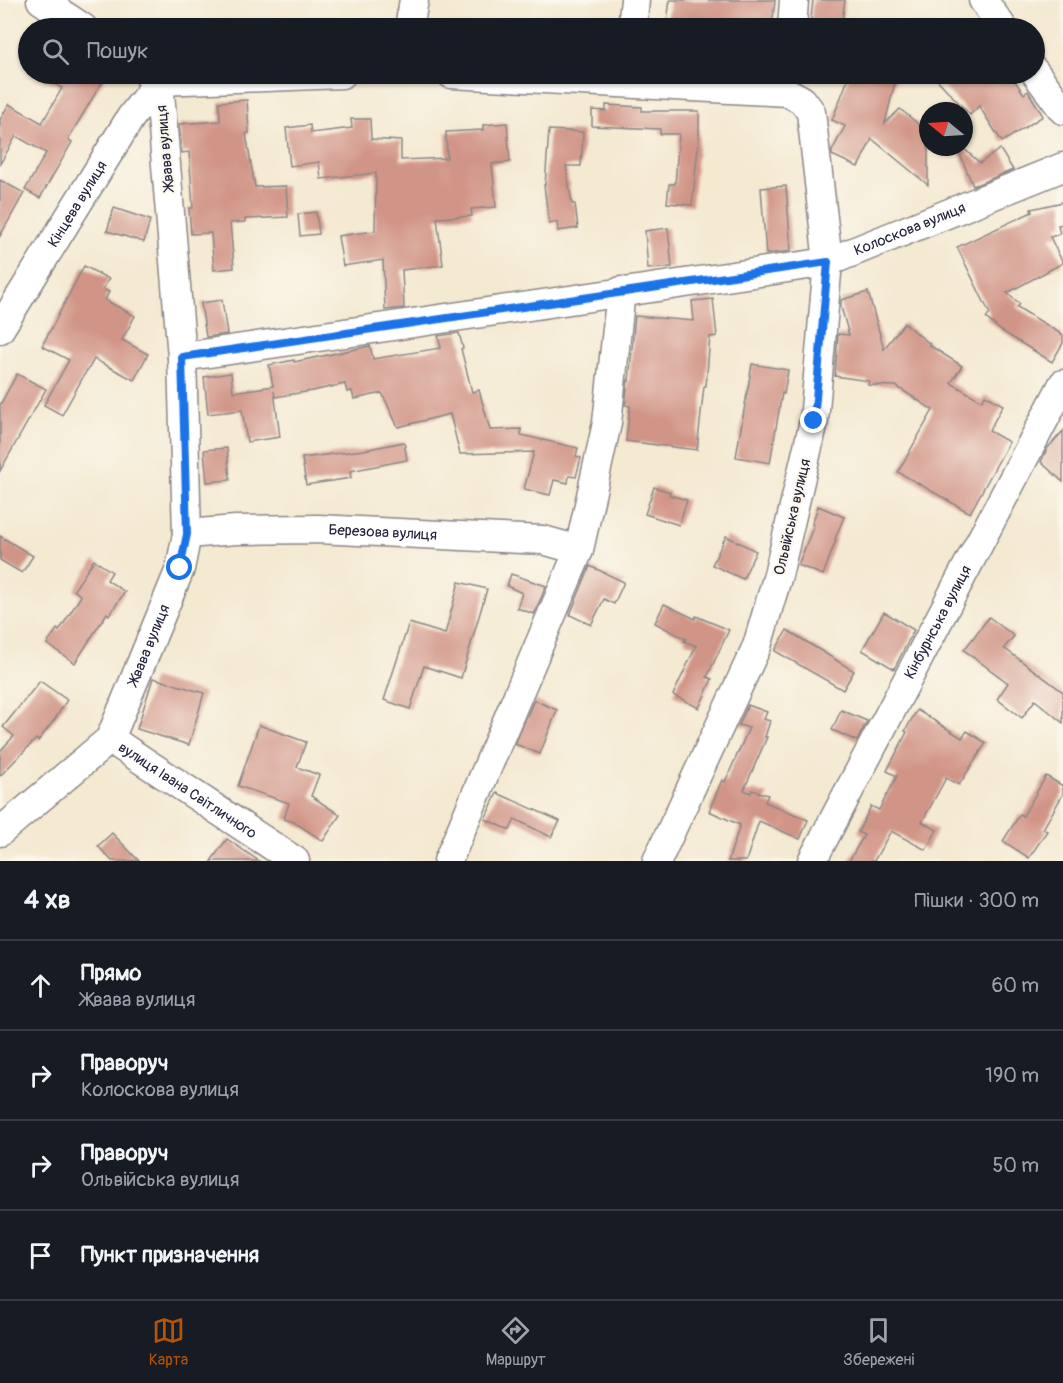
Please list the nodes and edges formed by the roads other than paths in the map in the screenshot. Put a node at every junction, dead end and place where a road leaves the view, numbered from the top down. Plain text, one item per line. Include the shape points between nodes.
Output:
1 (41, 0) edge
2 (414, 0) edge
3 (635, 0) edge
4 (795, 0) edge
5 (982, 0) edge
6 (68, 18) edge
7 (411, 18) edge
8 (633, 18) edge
9 (793, 18) edge
10 (996, 18) edge
11 (149, 84) edge
12 (154, 84) edge
13 (789, 84) edge
14 (1044, 84) edge
15 (1063, 110) edge
16 (1063, 167) edge
17 (828, 262) junction
18 (621, 291) junction
19 (0, 329) edge
20 (182, 357) junction
21 (1060, 395) edge
22 (187, 534) junction
23 (579, 550) junction
24 (110, 739) junction
25 (0, 832) edge
26 (295, 861) edge
27 (448, 861) edge
28 (657, 861) edge
29 (812, 861) edge

1 - 6 street
2 - 7 street
3 - 8 street
4 - 9 street
5 - 10 street
11 - 19 street, Кінцева вулиця
12 - 20 street, Жвава вулиця
13 - 17 street, Ольвійська вулиця via 812,112
14 - 15 street
16 - 17 street, Колоскова вулиця
17 - 18 street, Колоскова вулиця
17 - 28 street, Ольвійська вулиця via 814,421 778,575 757,646
18 - 20 street, Колоскова вулиця
18 - 23 street via 608,423
20 - 22 street, Жвава вулиця
21 - 29 street, Кінбурнська вулиця
22 - 23 street, Березова вулиця via 318,529 543,540
22 - 24 street, Жвава вулиця via 180,568
23 - 27 street
24 - 25 street, Жвава вулиця
24 - 26 street, вулиця Івана Світличного

